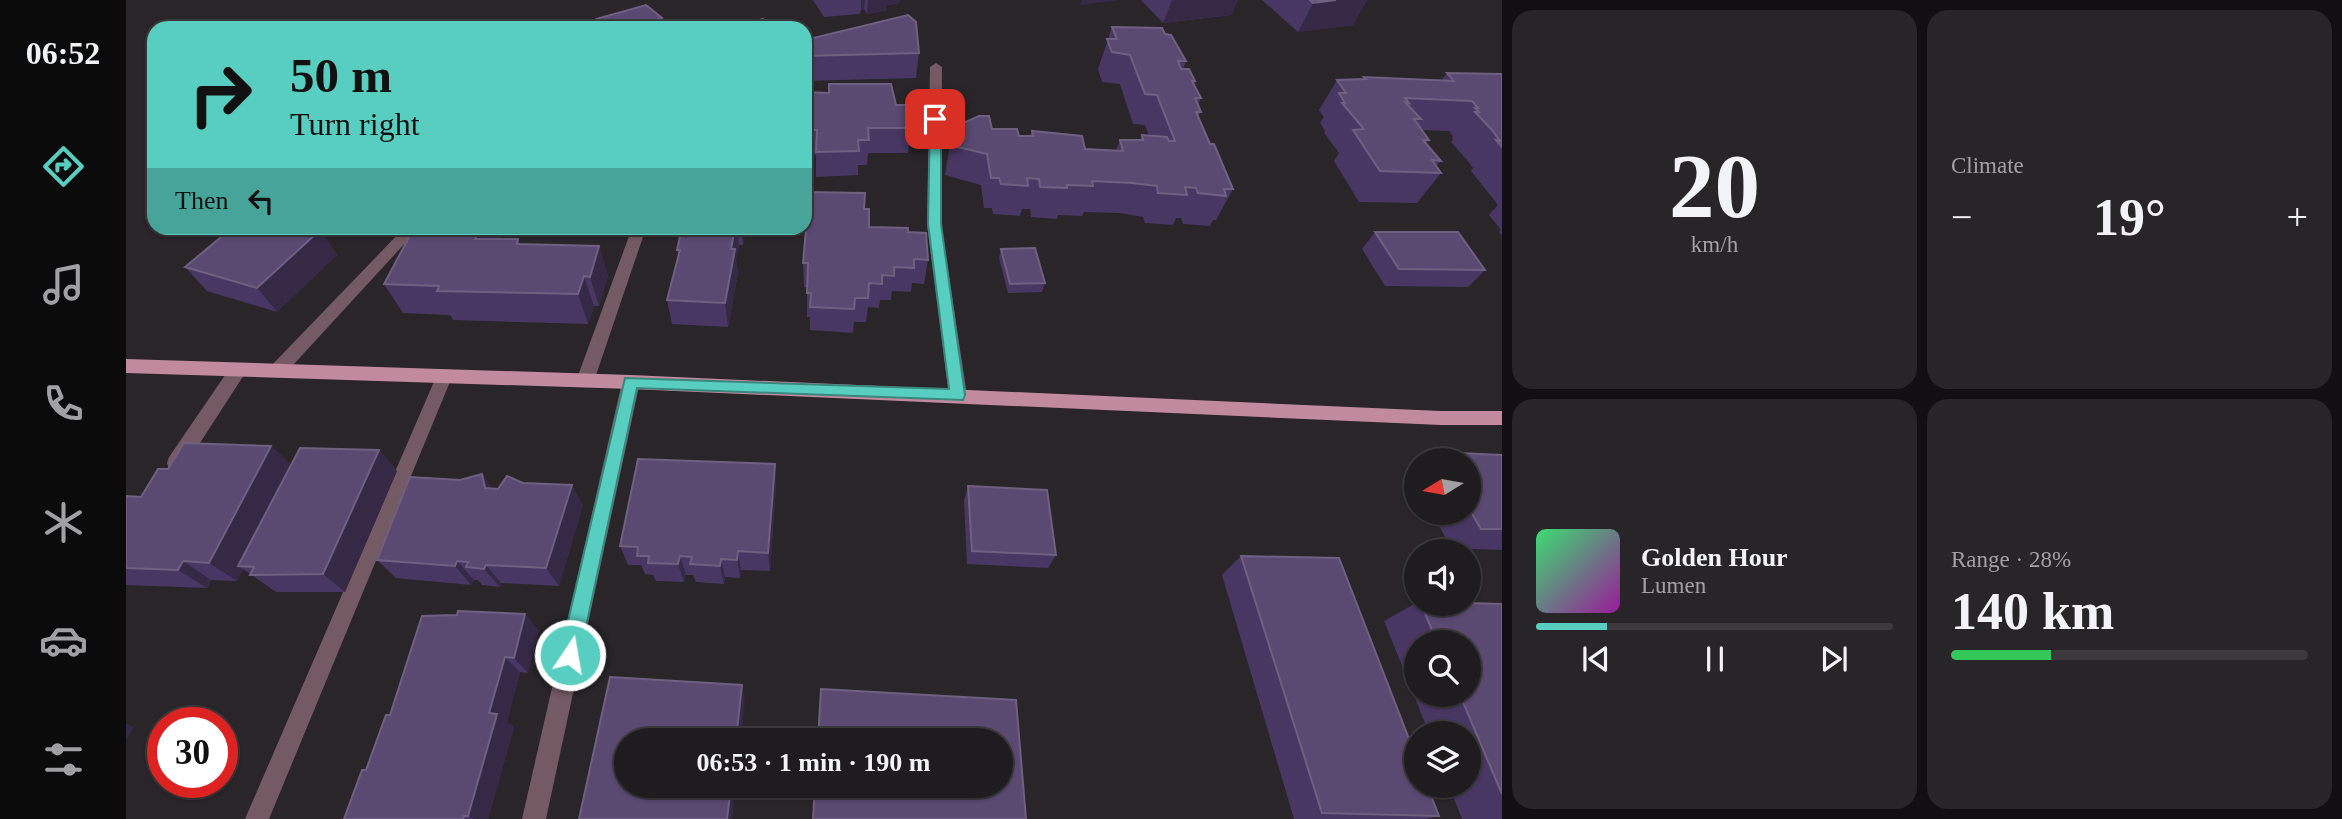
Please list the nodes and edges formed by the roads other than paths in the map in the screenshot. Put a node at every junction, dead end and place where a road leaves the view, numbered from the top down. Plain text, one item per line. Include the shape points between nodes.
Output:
1 (936, 67) dead end
2 (405, 235) edge
3 (637, 235) edge
4 (126, 366) edge
5 (238, 370) junction
6 (277, 371) junction
7 (444, 377) junction
8 (586, 381) junction
9 (631, 382) junction
10 (958, 395) junction
11 (1502, 418) edge
12 (163, 483) edge
13 (257, 819) edge
14 (534, 819) edge

1 - 10 street via 934,224
2 - 6 street
3 - 8 street
4 - 5 main road
5 - 6 main road
5 - 12 street
6 - 7 main road
7 - 8 main road
7 - 13 street
8 - 9 main road
9 - 10 main road
9 - 14 street
10 - 11 main road

